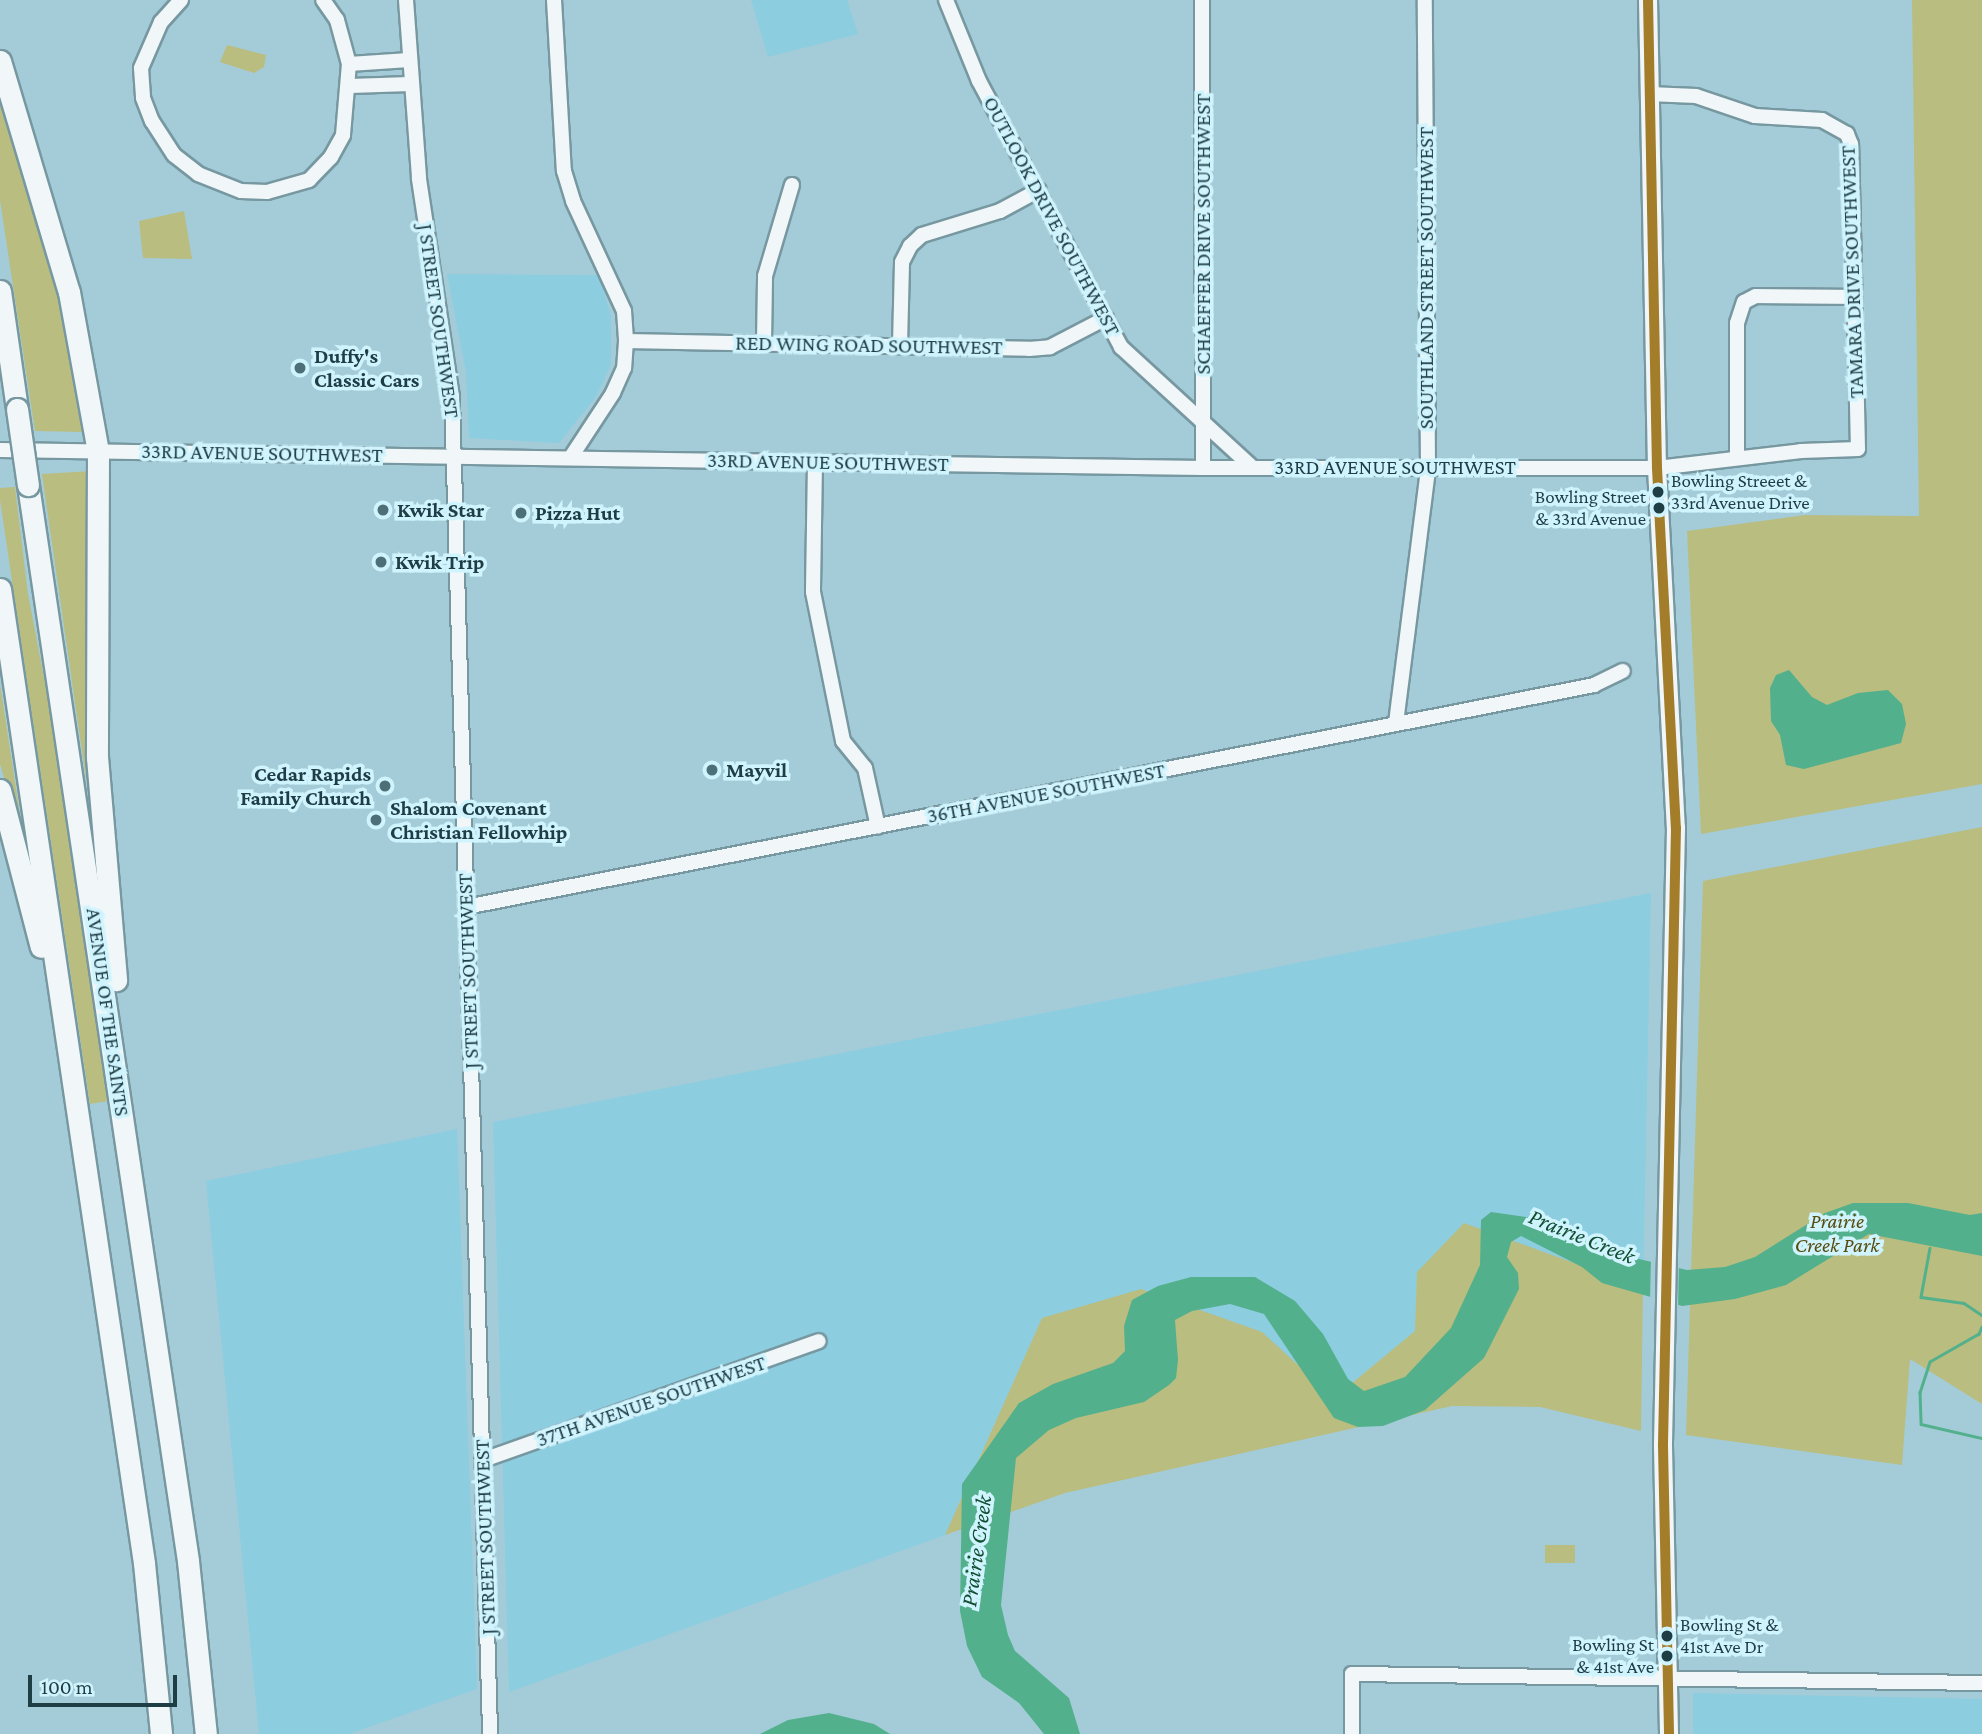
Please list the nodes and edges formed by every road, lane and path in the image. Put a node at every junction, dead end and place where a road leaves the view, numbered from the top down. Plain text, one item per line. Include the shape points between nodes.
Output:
1 (181, 0) edge
2 (323, 0) edge
3 (406, 0) edge
4 (554, 0) edge
5 (946, 0) edge
6 (1202, 0) edge
7 (1425, 0) edge
8 (1648, 0) edge
9 (409, 60) junction
10 (0, 61) edge
11 (349, 64) junction
12 (411, 84) junction
13 (350, 86) junction
14 (1649, 94) junction
15 (792, 185) dead end
16 (1038, 190) junction
17 (0, 291) edge
18 (1855, 297) junction
19 (1105, 318) junction
20 (626, 341) junction
21 (764, 343) junction
22 (900, 345) junction
23 (1203, 423) junction
24 (1857, 449) joint
25 (0, 450) edge
26 (98, 451) junction
27 (454, 457) junction
28 (571, 457) junction
29 (1737, 457) junction
30 (815, 462) junction
31 (1252, 467) junction
32 (1203, 468) junction
33 (1428, 468) junction
34 (1657, 468) junction
35 (0, 589) edge
36 (1623, 671) dead end
37 (1396, 723) junction
38 (0, 790) edge
39 (878, 827) junction
40 (466, 907) junction
41 (69, 1058) junction
42 (120, 1092) junction
43 (819, 1341) dead end
44 (483, 1460) junction
45 (1666, 1678) junction
46 (1982, 1683) edge
47 (161, 1734) edge
48 (206, 1734) edge
49 (490, 1734) edge
50 (1352, 1734) edge
51 (1669, 1734) edge

1 - 13 street via 149,43 141,68 143,97 174,155 209,180 241,191 267,192 309,180 331,157 343,135
2 - 11 street via 337,20
3 - 9 street, J STREET SOUTHWEST
4 - 20 street via 564,171 573,201 624,311
5 - 16 street, OUTLOOK DRIVE SOUTHWEST via 979,81
6 - 23 street, SCHAEFFER DRIVE SOUTHWEST
7 - 33 street, SOUTHLAND STREET SOUTHWEST
8 - 14 main road
9 - 11 street
9 - 12 street, J STREET SOUTHWEST
10 - 26 highway via 69,292
11 - 13 street
12 - 13 street
12 - 27 street, J STREET SOUTHWEST via 419,179 452,396
14 - 18 street, TAMARA DRIVE SOUTHWEST via 1696,96 1755,116 1822,120 1847,134
14 - 34 main road
15 - 21 street via 765,276
16 - 19 street, OUTLOOK DRIVE SOUTHWEST
16 - 22 street via 1000,211 922,235 910,246 902,262
17 - 42 highway, AVENUE OF THE SAINTS, bridge
18 - 24 street, TAMARA DRIVE SOUTHWEST
18 - 29 street via 1756,296 1744,302 1737,323
19 - 22 street, RED WING ROAD SOUTHWEST via 1050,347
19 - 23 street, OUTLOOK DRIVE SOUTHWEST via 1122,346
20 - 21 street, RED WING ROAD SOUTHWEST
20 - 28 street via 624,368 613,393
21 - 22 street, RED WING ROAD SOUTHWEST
23 - 31 street, OUTLOOK DRIVE SOUTHWEST
23 - 32 street, SCHAEFFER DRIVE SOUTHWEST
24 - 29 street, 33RD AVENUE SOUTHWEST
25 - 26 street, 33RD AVENUE SOUTHWEST
26 - 27 street, 33RD AVENUE SOUTHWEST
26 - 42 highway via 97,757 118,1001
27 - 28 street, 33RD AVENUE SOUTHWEST
27 - 40 street, J STREET SOUTHWEST
28 - 30 street, 33RD AVENUE SOUTHWEST
29 - 34 street, 33RD AVENUE SOUTHWEST
30 - 32 street, 33RD AVENUE SOUTHWEST
30 - 39 street via 813,592 843,741 865,768
31 - 32 street, 33RD AVENUE SOUTHWEST
31 - 33 street, 33RD AVENUE SOUTHWEST
33 - 34 street, 33RD AVENUE SOUTHWEST
33 - 37 street, SOUTHLAND STREET SOUTHWEST
34 - 45 main road via 1676,828 1665,1325
35 - 41 highway
36 - 37 street, 36TH AVENUE SOUTHWEST via 1594,685
37 - 39 street, 36TH AVENUE SOUTHWEST
38 - 41 highway
39 - 40 street, 36TH AVENUE SOUTHWEST
40 - 44 street, J STREET SOUTHWEST
41 - 47 highway via 144,1563
42 - 48 highway, AVENUE OF THE SAINTS via 188,1561
43 - 44 street, 37TH AVENUE SOUTHWEST
44 - 49 street, J STREET SOUTHWEST
45 - 46 street
45 - 50 street via 1352,1674
45 - 51 main road

